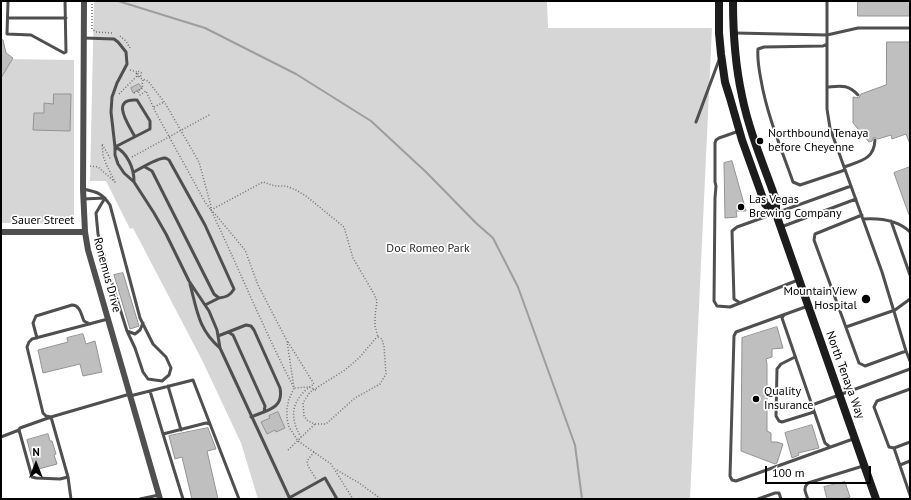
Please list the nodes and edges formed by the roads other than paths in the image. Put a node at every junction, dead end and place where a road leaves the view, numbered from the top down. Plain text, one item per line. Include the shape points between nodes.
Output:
1 (8, 1) edge
2 (65, 1) edge
3 (84, 1) edge
4 (719, 1) edge
5 (733, 1) edge
6 (827, 1) edge
7 (8, 18) junction
8 (66, 18) junction
9 (910, 28) edge
10 (733, 33) junction
11 (827, 35) junction
12 (84, 38) junction
13 (827, 44) junction
14 (721, 54) junction
15 (827, 87) junction
16 (858, 95) dead end
17 (696, 122) dead end
18 (739, 131) junction
19 (134, 137) junction
20 (875, 140) dead end
21 (115, 147) junction
22 (144, 167) junction
23 (844, 169) junction
24 (134, 172) junction
25 (134, 182) junction
26 (851, 186) junction
27 (83, 189) junction
28 (105, 198) junction
29 (83, 199) junction
30 (856, 199) junction
31 (776, 214) junction
32 (862, 217) junction
33 (891, 221) junction
34 (781, 227) junction
35 (1, 232) edge
36 (85, 232) junction
37 (910, 232) edge
38 (910, 275) edge
39 (798, 280) junction
40 (189, 281) junction
41 (219, 298) junction
42 (910, 299) edge
43 (741, 303) junction
44 (205, 305) junction
45 (808, 306) junction
46 (895, 310) junction
47 (784, 315) junction
48 (108, 319) junction
49 (143, 323) junction
50 (90, 324) junction
51 (846, 327) junction
52 (127, 331) junction
53 (228, 332) junction
54 (218, 336) junction
55 (37, 338) junction
56 (220, 348) junction
57 (906, 351) junction
58 (795, 357) junction
59 (910, 361) edge
60 (910, 369) edge
61 (168, 386) junction
62 (910, 389) edge
63 (150, 391) junction
64 (130, 395) junction
65 (840, 395) junction
66 (812, 405) junction
67 (264, 412) junction
68 (814, 412) junction
69 (51, 417) junction
70 (251, 417) junction
71 (210, 424) junction
72 (19, 430) junction
73 (181, 430) junction
74 (163, 434) junction
75 (1, 437) edge
76 (855, 438) junction
77 (910, 442) edge
78 (830, 447) junction
79 (894, 448) junction
80 (910, 461) edge
81 (900, 465) junction
82 (865, 466) junction
83 (68, 477) junction
84 (910, 494) edge
85 (159, 497) edge
86 (71, 499) edge
87 (140, 499) edge
88 (183, 499) edge
89 (239, 499) edge
90 (289, 499) edge
91 (337, 499) edge
92 (758, 499) edge
93 (781, 499) edge
94 (808, 499) edge
95 (876, 499) edge

1 - 7 lane
2 - 8 lane
3 - 12 street, Ronemus Drive
4 - 14 main road, North Tenaya Way
5 - 10 main road, North Tenaya Way
6 - 11 lane
7 - 8 lane
7 - 8 lane via 7,34 32,36 64,53
9 - 11 lane via 858,28
10 - 11 lane
10 - 31 main road, North Tenaya Way via 741,95 776,200
11 - 13 lane
12 - 21 lane via 114,39 126,52 127,64 112,97
12 - 27 street, Ronemus Drive
13 - 15 lane
13 - 23 lane via 764,47 758,49 757,58 771,121 793,182 800,185
14 - 17 lane
14 - 18 main road, North Tenaya Way via 725,82
15 - 16 lane via 847,87
15 - 23 lane via 830,128
18 - 31 main road, North Tenaya Way via 766,204
18 - 43 lane via 719,138 715,143 714,301 717,306 730,307
19 - 19 lane via 150,129 151,124 137,100 126,102 122,107 122,113
19 - 21 lane
20 - 23 lane via 871,155
21 - 24 lane via 128,159
21 - 25 lane via 118,164
22 - 24 lane
22 - 41 lane via 152,171 214,294
22 - 41 lane via 163,158 169,160 205,225 234,289 227,297
23 - 26 lane
24 - 25 lane
25 - 40 lane via 160,224
26 - 30 lane
26 - 31 lane
27 - 28 lane via 100,193
27 - 29 street, Ronemus Drive
28 - 29 lane
28 - 49 lane via 110,205
28 - 52 lane via 96,213 98,234
29 - 36 street, Ronemus Drive
30 - 32 lane
30 - 34 lane
31 - 34 main road, North Tenaya Way
31 - 43 lane via 732,231 734,299
32 - 33 lane
32 - 46 lane
32 - 51 lane via 815,234 814,237
33 - 37 lane
33 - 38 lane
34 - 39 main road, North Tenaya Way
35 - 36 street, Sauer Street
36 - 48 street, Ronemus Drive
39 - 43 lane
39 - 45 main road, North Tenaya Way
40 - 44 lane
40 - 56 lane via 202,325 210,339
41 - 44 lane
42 - 46 lane
44 - 54 lane
45 - 47 lane
45 - 65 main road, North Tenaya Way
46 - 51 lane
46 - 57 lane
47 - 58 lane via 782,318
47 - 78 lane via 736,332 734,336 730,476 736,481
48 - 50 lane
48 - 64 street, Ronemus Drive
49 - 52 lane via 135,334
49 - 52 lane via 153,344 166,357 171,368 169,375 162,381 148,379 143,372
50 - 55 lane
50 - 55 lane via 84,321 79,307 72,305 36,316 33,323
51 - 57 lane via 862,366
53 - 54 lane
53 - 67 lane via 233,335 265,406
53 - 67 lane via 246,325 254,330 281,394 276,406
54 - 56 lane
55 - 69 lane via 28,342 27,347 43,413
56 - 70 lane
57 - 59 lane
58 - 66 lane
58 - 68 lane via 781,364 778,369 776,416 782,422
60 - 65 lane
61 - 63 lane
61 - 71 lane via 193,380
61 - 73 lane
62 - 79 lane via 875,403 874,407 887,444
63 - 64 lane
63 - 74 lane
64 - 69 lane
64 - 85 street, Ronemus Drive
65 - 66 lane
65 - 76 main road, North Tenaya Way
66 - 68 lane
67 - 70 lane
68 - 78 lane via 825,443
69 - 72 lane
69 - 83 lane
70 - 90 lane
71 - 73 lane
71 - 89 lane
72 - 75 lane
72 - 83 lane via 32,477
73 - 74 lane
74 - 88 lane
76 - 78 lane
76 - 82 main road, North Tenaya Way
77 - 79 lane
79 - 81 lane
80 - 81 lane
81 - 84 lane
82 - 94 lane via 808,482 804,490
82 - 95 main road, North Tenaya Way
83 - 86 lane
85 - 87 lane
90 - 91 lane via 325,478
92 - 93 lane via 778,493

